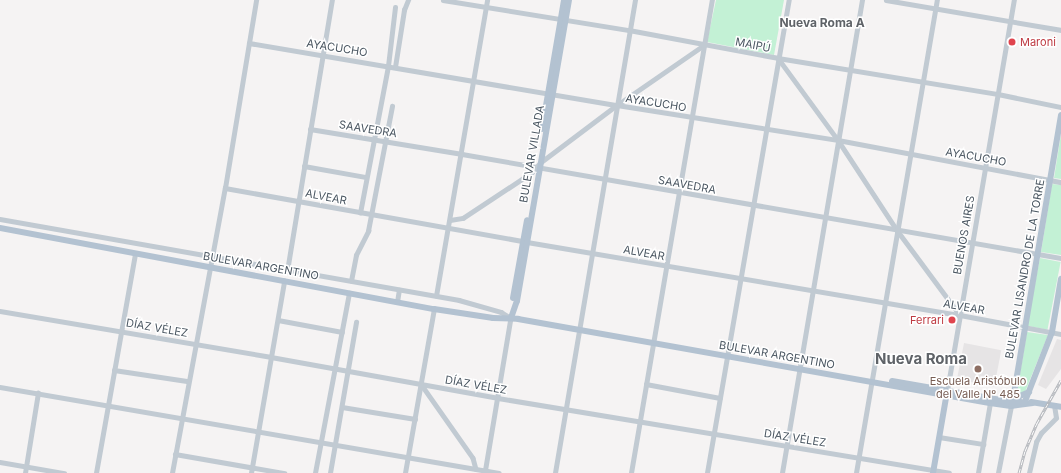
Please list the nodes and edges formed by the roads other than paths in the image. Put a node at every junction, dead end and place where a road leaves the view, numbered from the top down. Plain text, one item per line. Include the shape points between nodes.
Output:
1 (256, 0) edge
2 (332, 0) edge
3 (408, 0) edge
4 (442, 0) edge
5 (487, 0) edge
6 (564, 0) edge
7 (569, 0) edge
8 (635, 0) edge
9 (712, 0) edge
10 (789, 0) edge
11 (862, 0) edge
12 (886, 0) edge
13 (937, 0) edge
14 (1014, 0) edge
15 (396, 7) dead end
16 (486, 7) junction
17 (936, 9) junction
18 (563, 19) junction
19 (1011, 20) junction
20 (629, 30) junction
21 (1061, 30) edge
22 (249, 43) junction
23 (704, 44) junction
24 (323, 55) junction
25 (778, 58) junction
26 (388, 66) junction
27 (395, 67) junction
28 (851, 71) junction
29 (474, 82) junction
30 (923, 82) junction
31 (550, 94) junction
32 (998, 94) junction
33 (617, 105) junction
34 (392, 106) dead end
35 (1061, 107) edge
36 (1061, 115) edge
37 (692, 117) junction
38 (310, 129) junction
39 (766, 129) junction
40 (374, 140) junction
41 (838, 140) junction
42 (386, 141) junction
43 (462, 154) junction
44 (910, 155) junction
45 (304, 166) junction
46 (539, 166) junction
47 (985, 168) junction
48 (366, 176) junction
49 (604, 180) junction
50 (1051, 180) junction
51 (1061, 182) edge
52 (225, 188) junction
53 (679, 193) junction
54 (299, 200) junction
55 (753, 205) junction
56 (360, 213) junction
57 (371, 215) junction
58 (825, 218) junction
59 (0, 219) edge
60 (450, 220) junction
61 (448, 227) junction
62 (0, 228) edge
63 (897, 230) junction
64 (525, 242) junction
65 (972, 243) junction
66 (134, 253) junction
67 (591, 253) junction
68 (1038, 254) junction
69 (212, 258) junction
70 (1061, 258) edge
71 (666, 266) junction
72 (209, 267) junction
73 (287, 271) junction
74 (1061, 278) edge
75 (741, 279) junction
76 (284, 281) junction
77 (351, 281) junction
78 (399, 290) junction
79 (812, 290) junction
80 (349, 293) junction
81 (436, 296) junction
82 (398, 302) junction
83 (469, 304) junction
84 (884, 304) junction
85 (434, 309) junction
86 (0, 311) edge
87 (468, 314) junction
88 (960, 315) junction
89 (511, 318) junction
90 (278, 320) junction
91 (356, 322) dead end
92 (1026, 328) junction
93 (579, 329) junction
94 (121, 331) junction
95 (342, 332) junction
96 (1052, 332) junction
97 (1061, 334) edge
98 (653, 342) junction
99 (195, 344) junction
100 (728, 355) junction
101 (271, 357) junction
102 (799, 367) junction
103 (114, 370) junction
104 (334, 370) junction
105 (348, 372) junction
106 (871, 380) junction
107 (188, 381) junction
108 (421, 384) junction
109 (646, 384) junction
110 (0, 387) edge
111 (1014, 392) junction
112 (1029, 392) junction
113 (38, 393) junction
114 (946, 393) junction
115 (498, 398) junction
116 (720, 398) junction
117 (990, 403) junction
118 (1025, 403) junction
119 (1012, 404) junction
120 (108, 405) junction
121 (1054, 406) junction
122 (342, 407) junction
123 (1061, 407) edge
124 (565, 408) junction
125 (182, 417) junction
126 (415, 419) junction
127 (1059, 419) edge
128 (640, 421) junction
129 (258, 431) junction
130 (714, 434) junction
131 (939, 437) junction
132 (322, 442) junction
133 (335, 444) junction
134 (983, 444) junction
135 (786, 446) junction
136 (175, 454) junction
137 (408, 458) junction
138 (858, 458) junction
139 (0, 462) edge
140 (26, 466) junction
141 (252, 467) junction
142 (476, 469) junction
143 (933, 471) edge
144 (485, 472) edge
145 (25, 473) edge
146 (64, 473) edge
147 (96, 473) edge
148 (172, 473) edge
149 (251, 473) edge
150 (284, 473) edge
151 (315, 473) edge
152 (330, 473) edge
153 (405, 473) edge
154 (499, 473) edge
155 (555, 473) edge
156 (631, 473) edge
157 (707, 473) edge
158 (782, 473) edge
159 (856, 473) edge
160 (949, 473) edge
161 (978, 473) edge
162 (998, 473) edge
163 (1029, 473) edge

1 - 22 street
2 - 24 street
3 - 27 street via 404,10
4 - 16 street, MAIPÚ
5 - 16 street
6 - 18 main road, BULEVAR VILLADA
7 - 18 main road, BULEVAR VILLADA
8 - 20 street
9 - 23 street
10 - 25 street
11 - 28 street
12 - 17 street
13 - 17 street
14 - 19 street, BUENOS AIRES
15 - 26 street
16 - 18 street, MAIPÚ
16 - 29 street
17 - 19 street
17 - 30 street
18 - 20 street, MAIPÚ
18 - 31 main road, BULEVAR VILLADA
19 - 21 street
19 - 32 street, BUENOS AIRES
20 - 23 street, MAIPÚ
20 - 33 street
22 - 24 street, AYACUCHO
22 - 52 street
23 - 25 street, MAIPÚ
23 - 33 street
23 - 37 street
24 - 26 street, AYACUCHO
24 - 38 street
25 - 28 street, MAIPÚ
25 - 39 street
25 - 41 street
26 - 27 street, AYACUCHO
26 - 40 street
27 - 29 street, AYACUCHO
28 - 30 street, MAIPÚ
28 - 41 street
29 - 31 street, AYACUCHO
29 - 43 street
30 - 32 street, MAIPÚ
30 - 44 street
31 - 33 street, AYACUCHO
31 - 46 main road, BULEVAR VILLADA
32 - 35 street, MAIPÚ
32 - 47 street, BUENOS AIRES
33 - 37 street, AYACUCHO
33 - 46 street
33 - 49 street
34 - 42 street
36 - 50 main road, BULEVAR LISANDRO DE LA TORRE
37 - 39 street, AYACUCHO
37 - 53 street
38 - 40 street, SAAVEDRA
38 - 45 street
39 - 41 street, AYACUCHO
39 - 55 street
40 - 42 street, SAAVEDRA
40 - 48 street
41 - 44 street, AYACUCHO
41 - 58 street
41 - 63 street
42 - 43 street, SAAVEDRA
42 - 57 street
43 - 46 street, SAAVEDRA
43 - 60 street
44 - 47 street, AYACUCHO
44 - 63 street
45 - 48 street
45 - 54 street
46 - 49 street, SAAVEDRA
46 - 60 street via 463,218
46 - 64 main road, BULEVAR VILLADA
47 - 50 street, AYACUCHO
47 - 65 street, BUENOS AIRES
48 - 56 street
49 - 53 street, SAAVEDRA
49 - 67 street
50 - 51 street, AYACUCHO
50 - 68 main road, BULEVAR LISANDRO DE LA TORRE
52 - 54 street, ALVEAR
52 - 69 street
53 - 55 street, SAAVEDRA
53 - 71 street
54 - 56 street, ALVEAR
54 - 73 street
55 - 58 street, SAAVEDRA
55 - 75 street
56 - 57 street, ALVEAR
57 - 61 street, ALVEAR
57 - 77 street via 368,231 356,255
58 - 63 street, SAAVEDRA
58 - 79 street
59 - 69 street
60 - 61 street
61 - 64 street, ALVEAR
61 - 81 street
62 - 66 main road, BULEVAR ARGENTINO
63 - 65 street, SAAVEDRA
63 - 84 street
63 - 88 street
64 - 67 street, ALVEAR
64 - 89 main road, BULEVAR VILLADA via 512,300
65 - 68 street, SAAVEDRA
65 - 88 street, BUENOS AIRES
66 - 72 main road, BULEVAR ARGENTINO
66 - 94 street
67 - 71 street, ALVEAR
67 - 93 street
68 - 70 street, SAAVEDRA
68 - 92 main road, BULEVAR LISANDRO DE LA TORRE
69 - 72 street
69 - 73 street
71 - 75 street, ALVEAR
71 - 98 street
72 - 76 main road, BULEVAR ARGENTINO
72 - 99 street
73 - 77 street
74 - 96 main road
75 - 79 street, ALVEAR
75 - 100 street
76 - 80 main road, BULEVAR ARGENTINO
76 - 90 street
77 - 78 street
78 - 81 street
78 - 82 street
79 - 84 street, ALVEAR
79 - 102 street
80 - 82 main road, BULEVAR ARGENTINO
80 - 95 street
81 - 83 street
82 - 85 main road, BULEVAR ARGENTINO
83 - 87 street
83 - 89 street via 494,310
84 - 88 street, ALVEAR
84 - 106 street
85 - 87 main road, BULEVAR ARGENTINO
85 - 108 street
86 - 94 street, DÍAZ VÉLEZ
87 - 89 main road, BULEVAR ARGENTINO via 497,319
88 - 92 street, ALVEAR
88 - 114 street, BUENOS AIRES
89 - 93 main road, BULEVAR ARGENTINO
89 - 115 street, BULEVAR VILLADA
90 - 95 street
90 - 101 street
91 - 105 street
92 - 96 street, ALVEAR
92 - 111 main road, BULEVAR LISANDRO DE LA TORRE
93 - 98 main road, BULEVAR ARGENTINO
93 - 124 street
94 - 99 street, DÍAZ VÉLEZ
94 - 103 street
95 - 104 street
96 - 97 street, ALVEAR
96 - 112 main road
98 - 100 main road, BULEVAR ARGENTINO
98 - 109 street
99 - 101 street, DÍAZ VÉLEZ
99 - 107 street
100 - 102 main road, BULEVAR ARGENTINO
100 - 116 street
101 - 104 street, DÍAZ VÉLEZ
101 - 129 street
102 - 106 main road, BULEVAR ARGENTINO
102 - 135 street
103 - 107 street
103 - 120 street
104 - 105 street, DÍAZ VÉLEZ
104 - 132 street
105 - 108 street, DÍAZ VÉLEZ
105 - 122 street
106 - 114 main road, BULEVAR ARGENTINO
106 - 138 street
107 - 125 street
108 - 115 street, DÍAZ VÉLEZ
108 - 126 street
108 - 142 street via 473,458
109 - 116 street
109 - 128 street
110 - 113 street
111 - 112 main road via 1020,396
111 - 119 main road, BULEVAR LISANDRO DE LA TORRE
112 - 118 main road
113 - 120 street
113 - 140 street
114 - 117 main road, BULEVAR ARGENTINO
114 - 119 main road, BULEVAR ARGENTINO
114 - 131 main road, BUENOS AIRES
115 - 124 street, DÍAZ VÉLEZ
115 - 144 street, BULEVAR VILLADA
116 - 130 street
117 - 119 main road, BULEVAR ARGENTINO
117 - 134 street
118 - 119 main road, BULEVAR ARGENTINO
118 - 121 main road, BULEVAR ARGENTINO
119 - 162 street, BULEVAR LISANDRO DE LA TORRE
120 - 125 street
120 - 147 street
121 - 123 main road, BULEVAR ARGENTINO
121 - 127 street
122 - 126 street
122 - 133 street
124 - 128 street, DÍAZ VÉLEZ
124 - 155 street
125 - 129 street
125 - 136 street
126 - 137 street
127 - 163 street via 1041,433 1036,442
128 - 130 street, DÍAZ VÉLEZ
128 - 156 street
129 - 132 street
129 - 141 street
130 - 135 street, DÍAZ VÉLEZ
130 - 157 street
131 - 134 street
131 - 143 main road, BUENOS AIRES
132 - 133 street
132 - 151 street
133 - 137 street
133 - 152 street
134 - 161 street
135 - 138 street, DÍAZ VÉLEZ
135 - 158 street
136 - 141 street
136 - 148 street
137 - 142 street
137 - 153 street
138 - 143 street, DÍAZ VÉLEZ
138 - 159 street
139 - 140 street
140 - 145 street
140 - 146 street
141 - 149 street
141 - 150 street
142 - 144 street
143 - 160 street, DÍAZ VÉLEZ
144 - 154 street

